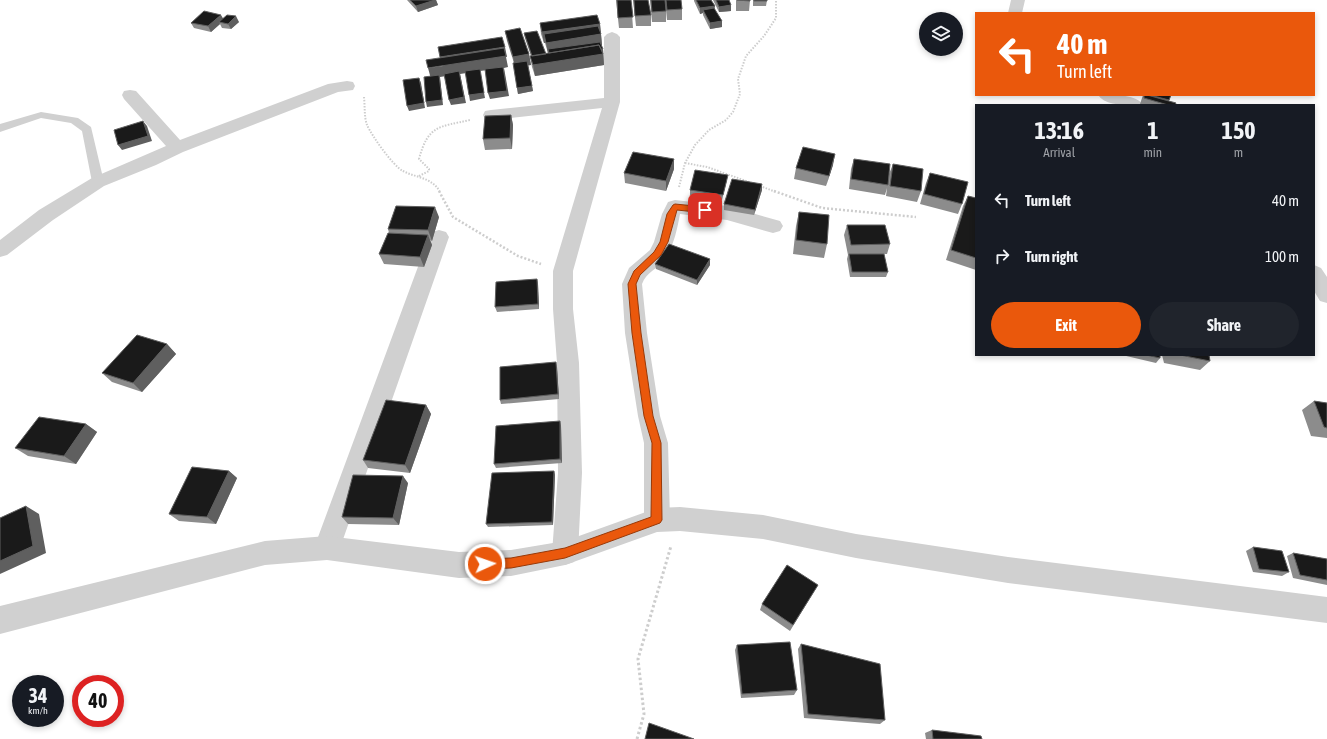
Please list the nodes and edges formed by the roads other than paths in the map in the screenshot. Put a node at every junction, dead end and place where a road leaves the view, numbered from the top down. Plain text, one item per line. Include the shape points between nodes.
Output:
1 (1018, 0) edge
2 (1015, 12) edge
3 (612, 37) dead end
4 (347, 86) road end
5 (130, 95) dead end
6 (1109, 96) edge
7 (612, 102) junction
8 (1132, 104) edge
9 (491, 115) edge
10 (0, 128) edge
11 (177, 148) junction
12 (98, 182) junction
13 (773, 226) dead end
14 (439, 237) dead end
15 (0, 250) edge
16 (1315, 275) edge
17 (1327, 295) edge
18 (668, 519) junction
19 (328, 548) junction
20 (565, 553) junction
21 (1327, 610) edge
22 (0, 620) edge

1 - 2 street
3 - 7 street
4 - 11 street via 334,88
5 - 11 street
6 - 8 street
7 - 9 street
7 - 20 street via 563,271 570,474
10 - 12 lane via 41,115 74,120 87,130
11 - 12 street
12 - 15 street via 46,215
13 - 18 street via 727,213 675,207 657,255 636,273 632,284 636,333
14 - 19 street
16 - 17 street
18 - 20 street
18 - 21 street via 763,527 856,546 1008,570
19 - 20 street via 459,565 511,563
19 - 22 street via 265,553

